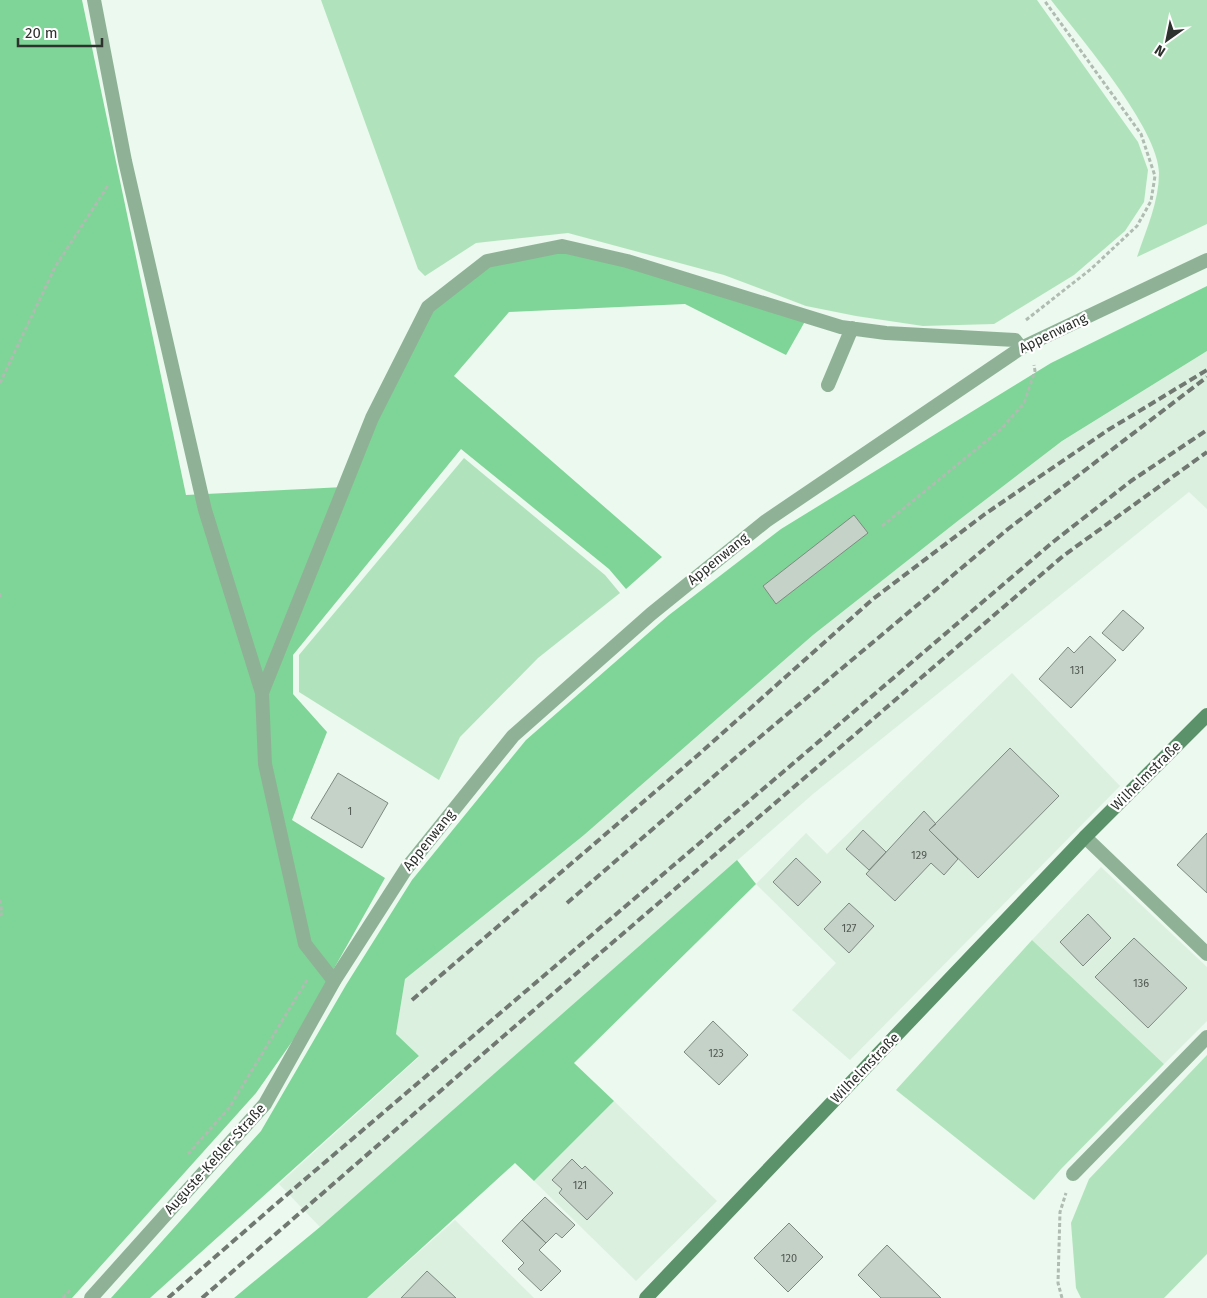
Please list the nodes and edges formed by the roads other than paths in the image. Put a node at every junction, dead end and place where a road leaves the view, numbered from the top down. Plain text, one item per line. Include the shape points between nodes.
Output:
1 (94, 0) edge
2 (1207, 260) edge
3 (852, 328) junction
4 (1018, 344) junction
5 (828, 385) dead end
6 (262, 693) junction
7 (1207, 715) edge
8 (1084, 837) junction
9 (1207, 954) edge
10 (334, 981) junction
11 (1207, 1037) edge
12 (1073, 1174) road end
13 (91, 1298) edge
14 (646, 1298) edge

1 - 6 street via 125,161 206,510
2 - 4 street, Appenwang via 1034,342
3 - 4 street
3 - 5 street
3 - 6 street via 627,261 562,246 487,261 428,306 372,418
4 - 10 street, Appenwang via 766,521 651,614 513,736 406,869
6 - 10 street via 266,764 305,944
7 - 8 main road, Wilhelmstraße
8 - 9 street
8 - 14 main road, Wilhelmstraße
10 - 13 street, Auguste-Keßler-Straße via 265,1104
11 - 12 street

